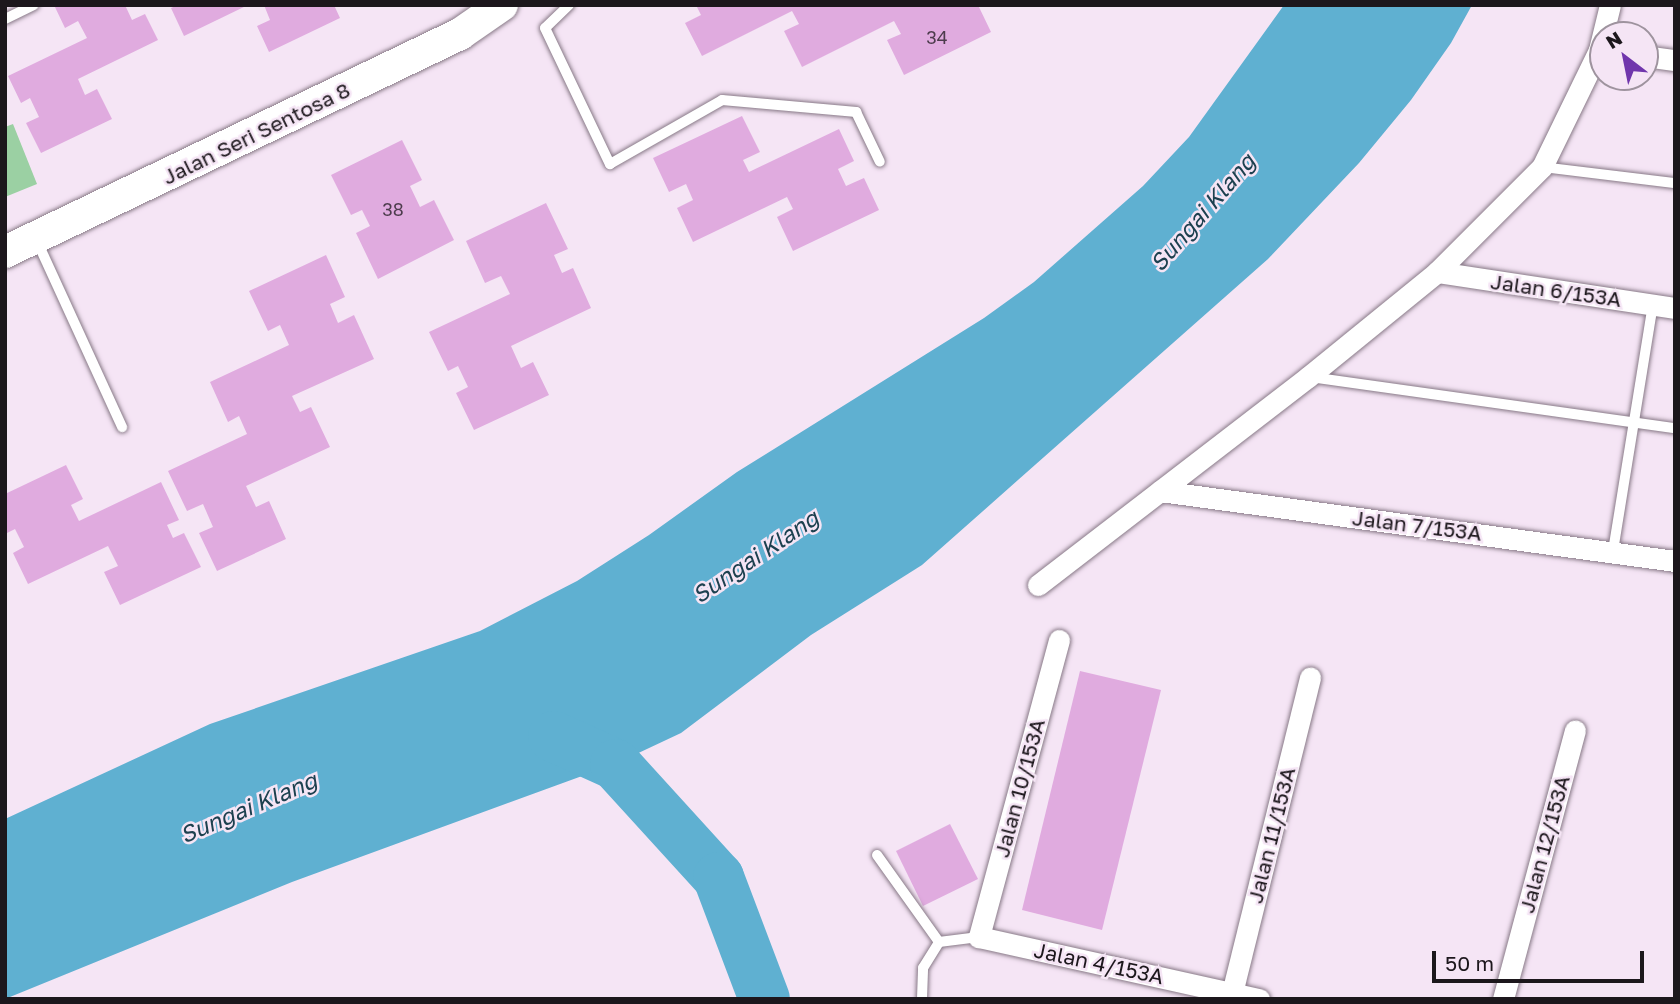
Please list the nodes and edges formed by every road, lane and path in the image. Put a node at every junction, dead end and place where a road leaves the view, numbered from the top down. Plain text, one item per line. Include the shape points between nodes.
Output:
1 (34, 5) edge
2 (502, 5) edge
3 (569, 5) edge
4 (5, 19) edge
5 (1589, 74) edge
6 (880, 162) dead end
7 (1542, 167) junction
8 (1675, 183) edge
9 (36, 238) junction
10 (5, 252) edge
11 (1437, 272) junction
12 (1653, 305) junction
13 (1675, 308) edge
14 (1308, 377) junction
15 (1634, 421) junction
16 (122, 427) dead end
17 (1675, 428) edge
18 (1160, 491) junction
19 (1613, 551) junction
20 (1675, 561) edge
21 (1038, 585) dead end
22 (1059, 640) dead end
23 (1310, 677) dead end
24 (1575, 730) dead end
25 (877, 855) dead end
26 (979, 937) junction
27 (939, 942) junction
28 (1232, 993) junction
29 (922, 999) edge
30 (1259, 999) edge
31 (1503, 999) edge

1 - 4 lane
2 - 9 main road, Jalan Seri Sentosa 8 via 460,34
3 - 6 lane via 545,28 610,164 722,100 856,112
5 - 7 street
7 - 8 lane
7 - 11 street
9 - 10 main road, Jalan Seri Sentosa 8
9 - 16 lane
11 - 12 street, Jalan 6/153A
11 - 14 street
12 - 13 street, Jalan 6/153A
12 - 15 lane
14 - 15 lane
14 - 18 street
15 - 17 lane
15 - 19 lane
18 - 19 street, Jalan 7/153A
18 - 21 street
19 - 20 street, Jalan 7/153A
22 - 26 street, Jalan 10/153A
23 - 28 street, Jalan 11/153A
24 - 31 street, Jalan 12/153A
25 - 27 lane
26 - 27 lane
26 - 28 street, Jalan 4/153A
27 - 29 lane via 923,968
28 - 30 street, Jalan 4/153A

